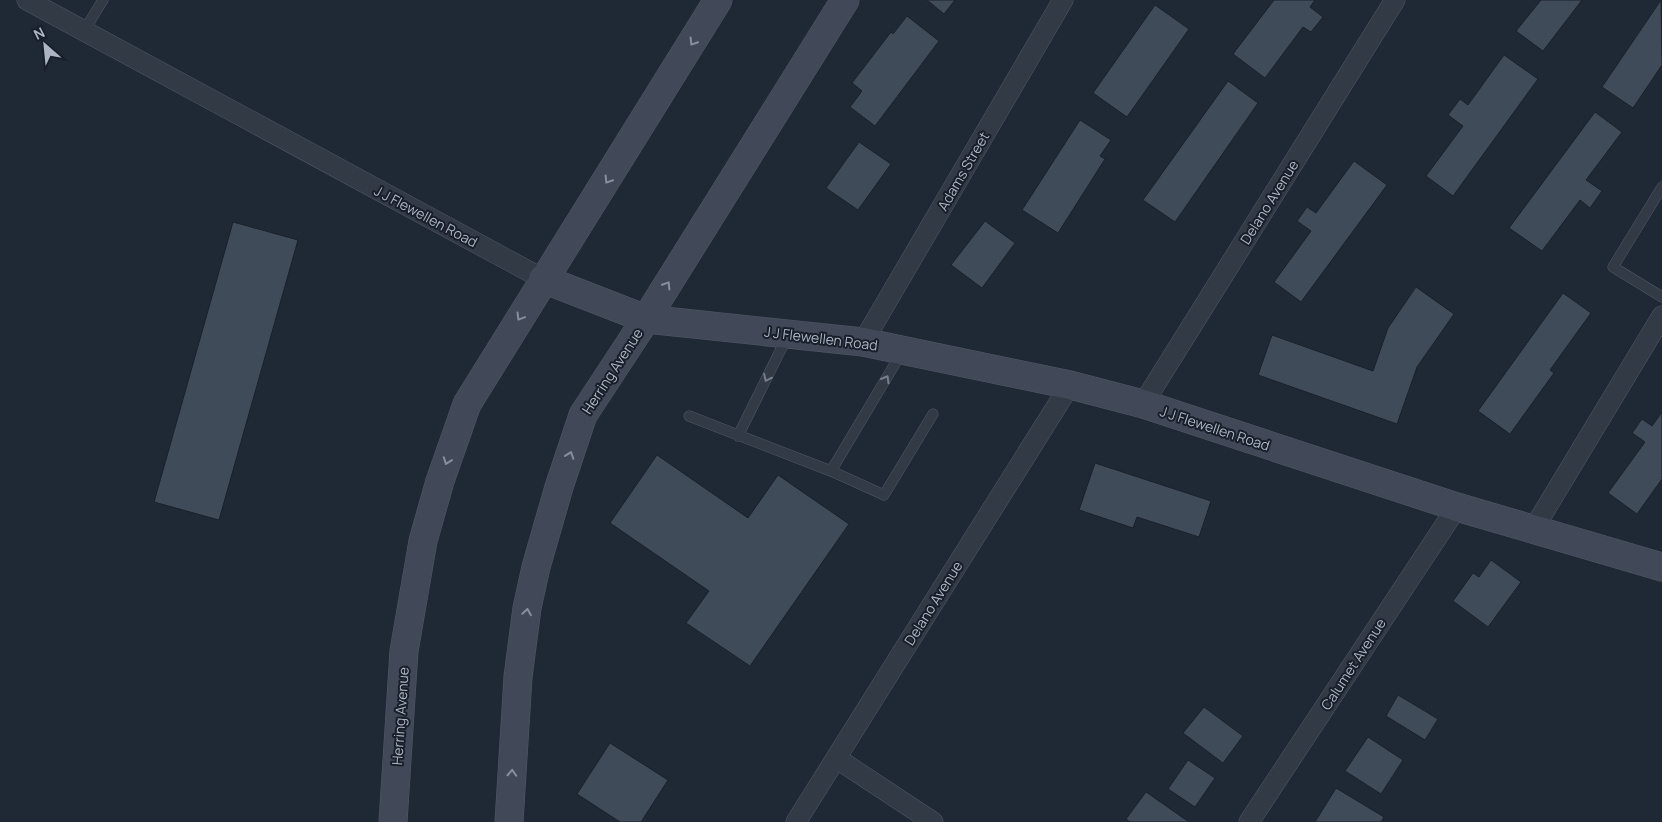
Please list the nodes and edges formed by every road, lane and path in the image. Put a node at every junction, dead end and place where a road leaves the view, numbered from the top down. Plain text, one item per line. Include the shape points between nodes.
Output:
1 (27, 0) edge
2 (103, 0) edge
3 (718, 0) edge
4 (845, 0) edge
5 (1063, 0) edge
6 (1396, 0) edge
7 (84, 31) junction
8 (1662, 187) edge
9 (543, 279) junction
10 (1662, 297) edge
11 (1662, 316) edge
12 (646, 319) junction
13 (788, 334) junction
14 (863, 342) junction
15 (903, 350) junction
16 (1070, 385) junction
17 (1143, 404) junction
18 (932, 414) dead end
19 (689, 416) dead end
20 (738, 436) junction
21 (831, 471) junction
22 (1457, 507) junction
23 (1534, 528) junction
24 (1662, 567) edge
25 (836, 758) junction
26 (393, 822) edge
27 (509, 822) edge
28 (796, 822) edge
29 (933, 822) edge
30 (1249, 822) edge

1 - 7 street, J J Flewellen Road
2 - 7 lane
3 -> 9 main road, Herring Avenue via 582,223
12 -> 4 main road, Herring Avenue
5 - 14 street, Adams Street
6 - 17 street, Delano Avenue
7 - 9 street, J J Flewellen Road
8 - 10 lane via 1614,267
9 - 12 main road, J J Flewellen Road
9 -> 26 main road, Herring Avenue via 467,404 423,541 404,651
11 - 23 street
12 - 13 main road, J J Flewellen Road
27 -> 12 main road, Herring Avenue via 518,678 536,567 583,415
13 - 14 main road, J J Flewellen Road
13 -> 20 lane
14 - 15 main road, J J Flewellen Road
15 - 16 main road, J J Flewellen Road
21 -> 15 lane
16 - 17 main road, J J Flewellen Road
16 - 25 street, Delano Avenue
17 - 22 main road, J J Flewellen Road
18 - 21 lane via 884,495
19 - 20 lane
20 - 21 lane
22 - 23 main road, J J Flewellen Road
22 - 30 street, Calumet Avenue
23 - 24 main road, J J Flewellen Road
25 - 28 street, Delano Avenue
25 - 29 street

